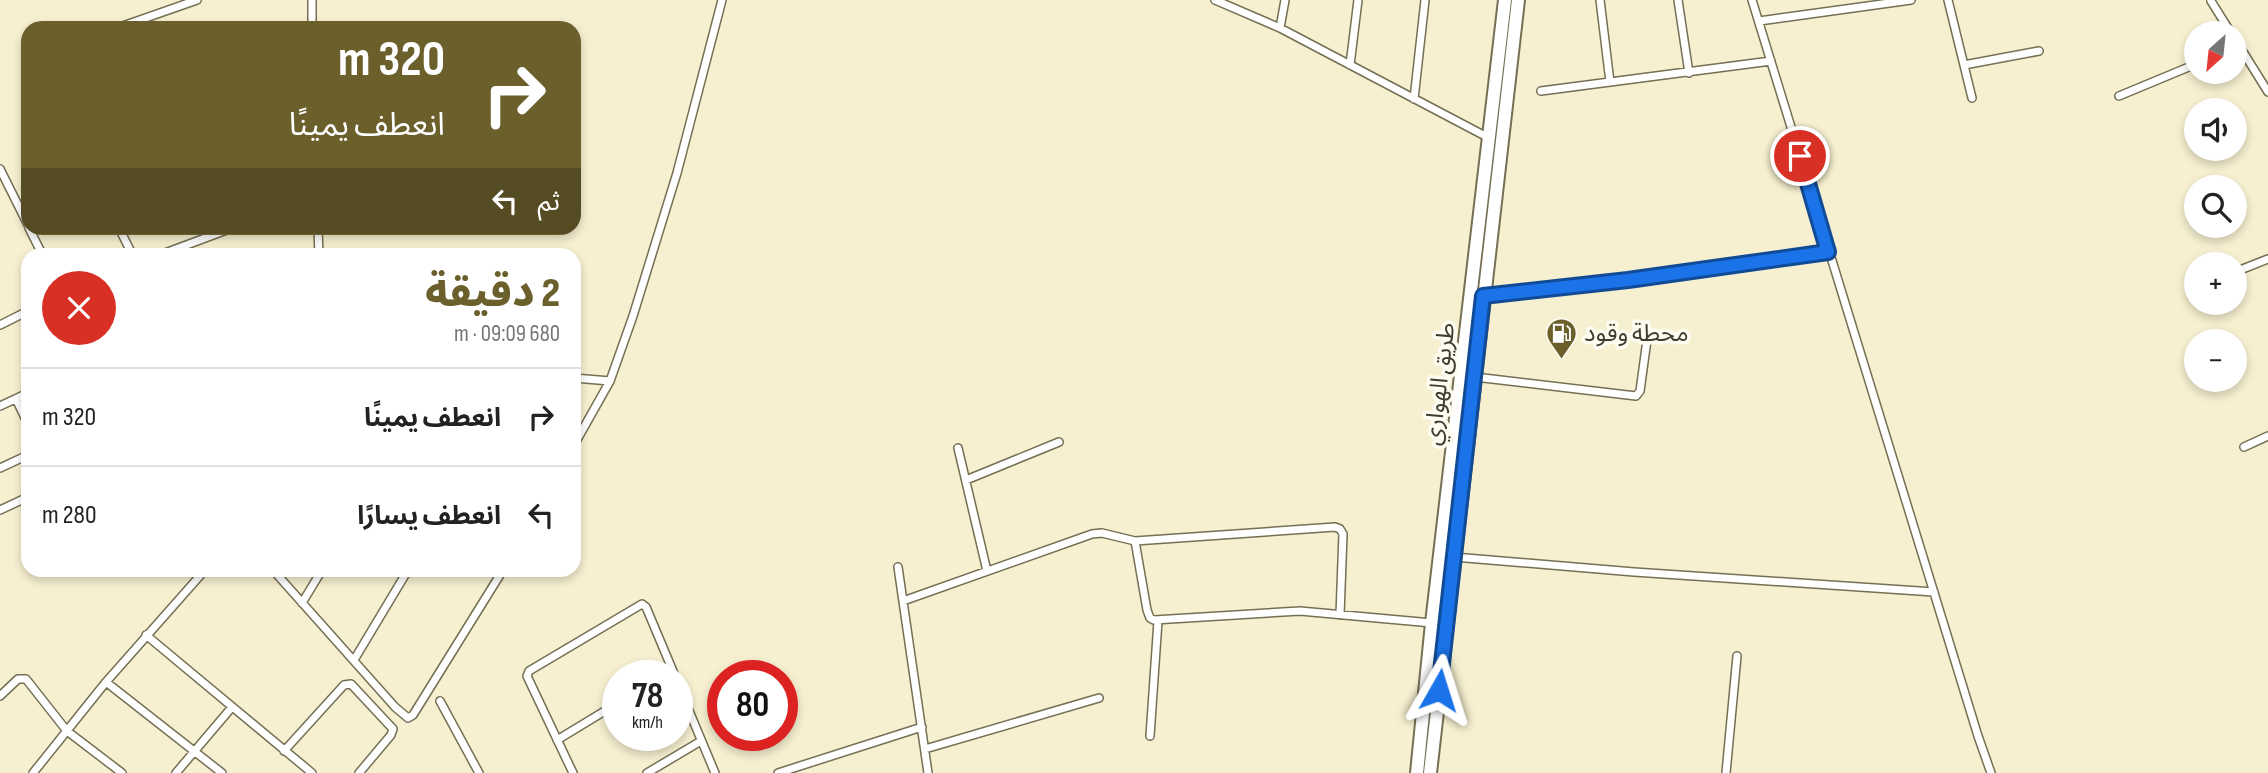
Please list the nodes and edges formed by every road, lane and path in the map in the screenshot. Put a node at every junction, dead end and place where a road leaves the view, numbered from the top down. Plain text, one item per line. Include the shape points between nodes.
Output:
1 (197, 0) edge
2 (312, 0) edge
3 (722, 0) edge
4 (1215, 0) edge
5 (1285, 0) edge
6 (1358, 0) edge
7 (1425, 0) edge
8 (1505, 0) edge
9 (1518, 0) edge
10 (1600, 0) edge
11 (1678, 0) edge
12 (1752, 0) edge
13 (1911, 0) edge
14 (1948, 0) edge
15 (2211, 1) edge
16 (137, 21) edge
17 (312, 21) edge
18 (1759, 21) junction
19 (2224, 21) edge
20 (1280, 29) junction
21 (2039, 51) dead end
22 (2247, 60) edge
23 (1771, 61) junction
24 (1350, 65) junction
25 (1964, 65) junction
26 (2184, 69) edge
27 (1689, 72) junction
28 (1610, 82) junction
29 (1541, 91) dead end
30 (2268, 92) edge
31 (2119, 96) dead end
32 (1972, 98) dead end
33 (1414, 99) junction
34 (1489, 139) junction
35 (1, 173) edge
36 (21, 211) edge
37 (213, 235) edge
38 (178, 248) edge
39 (1828, 252) junction
40 (2268, 259) edge
41 (2247, 267) edge
42 (1483, 296) junction
43 (21, 314) edge
44 (0, 325) edge
45 (1647, 340) dead end
46 (1474, 377) junction
47 (581, 379) edge
48 (610, 381) junction
49 (21, 396) edge
50 (16, 398) junction
51 (0, 406) edge
52 (21, 409) edge
53 (581, 433) edge
54 (2268, 436) edge
55 (1059, 442) dead end
56 (2244, 447) dead end
57 (958, 448) dead end
58 (21, 458) edge
59 (0, 468) edge
60 (966, 480) junction
61 (21, 500) edge
62 (0, 510) edge
63 (1135, 541) junction
64 (1454, 557) junction
65 (898, 567) dead end
66 (987, 571) junction
67 (199, 577) edge
68 (279, 577) edge
69 (318, 577) edge
70 (404, 577) edge
71 (499, 577) edge
72 (1934, 592) junction
73 (903, 601) junction
74 (302, 603) junction
75 (1340, 615) junction
76 (1158, 621) junction
77 (1432, 623) junction
78 (146, 635) junction
79 (1737, 656) dead end
80 (354, 660) junction
81 (668, 660) edge
82 (106, 682) junction
83 (0, 696) edge
84 (1099, 698) dead end
85 (440, 701) dead end
86 (232, 707) junction
87 (602, 713) edge
88 (693, 721) edge
89 (922, 727) junction
90 (67, 731) junction
91 (1150, 736) dead end
92 (557, 740) junction
93 (701, 741) junction
94 (925, 748) junction
95 (194, 751) junction
96 (284, 751) junction
97 (33, 773) edge
98 (122, 773) edge
99 (176, 773) edge
100 (222, 773) edge
101 (312, 773) edge
102 (359, 773) edge
103 (479, 773) edge
104 (573, 773) edge
105 (647, 773) edge
106 (715, 773) edge
107 (778, 773) edge
108 (929, 773) edge
109 (1417, 773) edge
110 (1430, 773) edge
111 (1726, 773) edge
112 (1991, 773) edge

1 - 16 street
2 - 17 street
3 - 48 street via 677,173
4 - 20 street
5 - 20 street
6 - 24 street
7 - 33 street
8 - 34 highway, طريق الهواري
9 - 42 highway, طريق الهواري
10 - 28 street
11 - 27 street
12 - 18 street
13 - 18 street
14 - 25 street
15 - 19 street
18 - 23 street
20 - 24 street
21 - 25 street
22 - 30 street
23 - 27 street
23 - 39 street
24 - 33 street
25 - 32 street
26 - 31 street
27 - 28 street
28 - 29 street
33 - 34 street
34 - 77 highway, طريق الهواري
35 - 36 street
37 - 38 street
39 - 42 street
39 - 72 street
40 - 41 street
42 - 46 highway, طريق الهواري
43 - 44 street
45 - 46 street via 1636,396
46 - 64 highway, طريق الهواري
47 - 48 street
48 - 53 street
49 - 50 street
50 - 51 street
50 - 52 street
54 - 56 street
55 - 60 street
57 - 60 street
58 - 59 street
60 - 66 street
61 - 62 street
63 - 66 street via 1097,533
63 - 75 street via 1335,527 1343,534
63 - 76 street via 1147,610 1150,618
64 - 72 street
64 - 110 highway, طريق الهواري
65 - 73 street
66 - 73 street
67 - 78 street
68 - 74 street
69 - 74 street
70 - 80 street
71 - 80 street via 408,718
72 - 112 street
73 - 89 street
74 - 80 street
75 - 76 street via 1300,611
75 - 77 street
76 - 91 street
77 - 109 highway, طريق الهواري
78 - 82 street
78 - 86 street
79 - 111 street
81 - 92 street via 646,607 640,604 528,672
82 - 90 street
82 - 95 street
83 - 90 street via 18,680 26,679
84 - 94 street
85 - 103 street
86 - 95 street
86 - 96 street
87 - 92 street
88 - 93 street
89 - 94 street
89 - 107 street
90 - 97 street
90 - 98 street
92 - 104 street
93 - 105 street
93 - 106 street
94 - 108 street
95 - 99 street
95 - 100 street
96 - 101 street
96 - 102 street via 344,685 351,684 393,729

